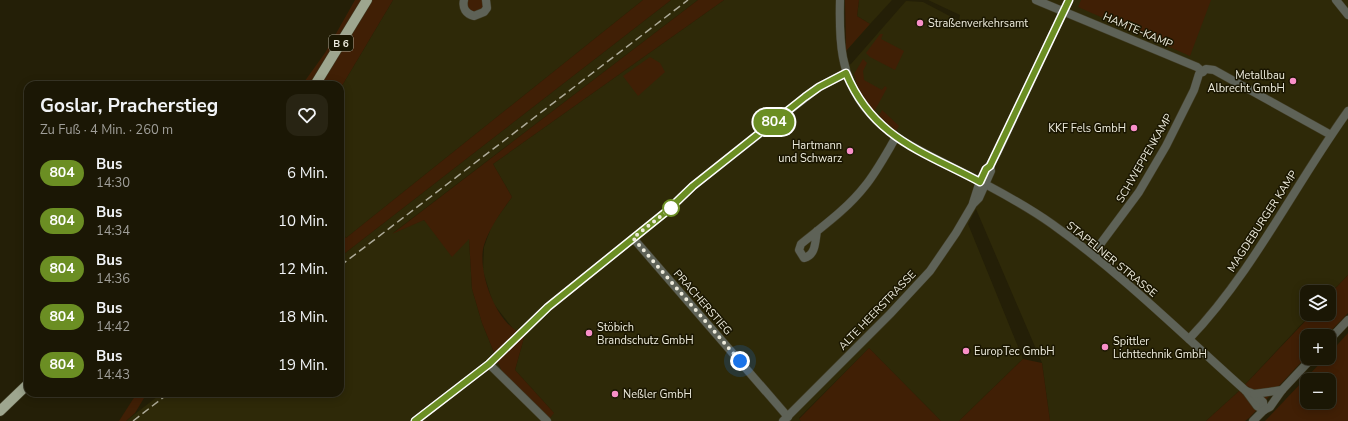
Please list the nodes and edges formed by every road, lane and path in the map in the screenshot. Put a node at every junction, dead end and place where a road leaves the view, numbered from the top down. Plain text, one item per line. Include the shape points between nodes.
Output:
1 (366, 0) edge
2 (464, 0) edge
3 (486, 0) edge
4 (840, 0) edge
5 (1036, 0) edge
6 (1069, 0) edge
7 (1336, 0) edge
8 (1064, 12) junction
9 (1348, 15) edge
10 (1204, 71) junction
11 (846, 73) junction
12 (317, 81) edge
13 (1348, 111) edge
14 (1331, 135) junction
15 (896, 137) junction
16 (983, 183) junction
17 (817, 231) dead end
18 (633, 238) junction
19 (1093, 254) junction
20 (1348, 320) edge
21 (1336, 333) edge
22 (1189, 339) junction
23 (489, 364) junction
24 (1305, 365) edge
25 (24, 388) edge
26 (1282, 390) junction
27 (1246, 391) junction
28 (1254, 394) junction
29 (1264, 410) junction
30 (0, 411) edge
31 (786, 419) edge
32 (415, 421) edge
33 (547, 421) edge
34 (1253, 421) edge

1 - 12 main road, B 6
2 - 3 street via 465,11 474,16 484,12 487,8
4 - 11 street, STAPELNER STRASSE via 841,49
5 - 8 street, HAMTE-KAMP
6 - 8 street, ALTE HEERSTRASSE
7 - 9 street
8 - 10 street, HAMTE-KAMP
8 - 16 street, ALTE HEERSTRASSE via 990,166 986,169
10 - 14 street, HAMTE-KAMP via 1214,70
10 - 19 street, SCHWEPPENKAMP via 1199,74 1194,90 1166,146 1138,192
11 - 15 street, STAPELNER STRASSE via 858,99 879,123
11 - 18 street via 805,97 693,186 671,208
13 - 14 street, MAGDEBURGER KAMP
14 - 22 street, MAGDEBURGER KAMP via 1228,293
15 - 16 street, STAPELNER STRASSE
15 - 17 street via 864,188
16 - 19 street, STAPELNER STRASSE via 1051,223
16 - 31 street, ALTE HEERSTRASSE via 946,248 911,293
18 - 23 street via 548,307
18 - 31 street, PRACHERSTIEG
19 - 22 street, STAPELNER STRASSE
20 - 21 street
22 - 27 street, STAPELNER STRASSE
23 - 32 street
23 - 33 street
24 - 26 street
25 - 30 main road
26 - 28 street
26 - 29 street via 1273,404
27 - 28 street, STAPELNER STRASSE
27 - 29 street, STAPELNER STRASSE via 1257,406
28 - 29 street via 1263,402
29 - 34 street

